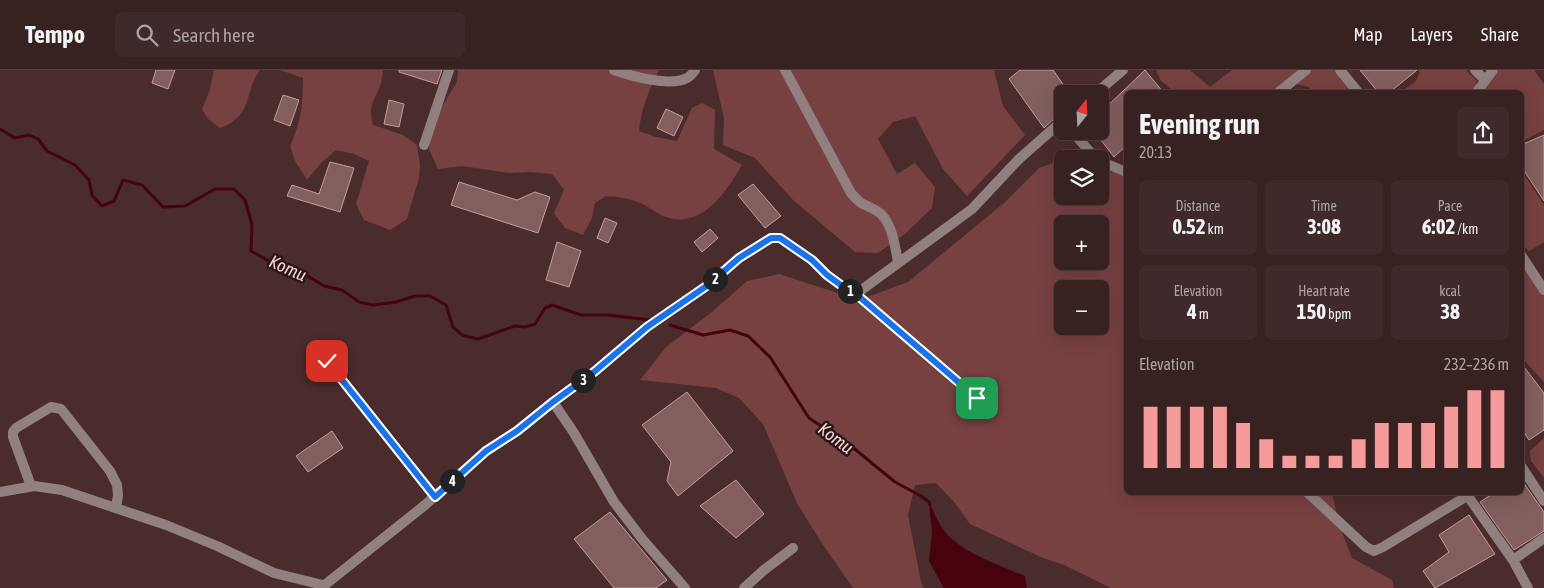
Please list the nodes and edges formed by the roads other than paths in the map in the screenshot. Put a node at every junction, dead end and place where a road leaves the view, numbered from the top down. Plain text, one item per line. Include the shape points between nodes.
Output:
1 (450, 70) edge
2 (614, 70) edge
3 (695, 70) edge
4 (785, 70) edge
5 (1123, 70) edge
6 (1306, 70) edge
7 (1340, 70) edge
8 (1475, 70) edge
9 (1493, 70) edge
10 (1485, 80) junction
11 (1106, 85) edge
12 (1281, 90) edge
13 (1356, 90) edge
14 (1478, 90) edge
15 (1054, 128) edge
16 (1080, 140) edge
17 (424, 145) dead end
18 (1088, 150) edge
19 (1109, 165) edge
20 (1124, 171) edge
21 (1524, 260) edge
22 (898, 262) junction
23 (1544, 290) edge
24 (856, 294) junction
25 (327, 361) dead end
26 (977, 398) dead end
27 (553, 402) junction
28 (1524, 471) edge
29 (31, 486) junction
30 (0, 492) edge
31 (1310, 495) edge
32 (1464, 495) edge
33 (1467, 495) edge
34 (435, 497) junction
35 (1544, 501) edge
36 (116, 508) junction
37 (1544, 538) edge
38 (794, 548) dead end
39 (1513, 560) junction
40 (322, 587) edge
41 (685, 588) edge
42 (744, 588) edge
43 (1528, 588) edge

1 - 17 street
2 - 3 street via 638,77 674,81 687,78
4 - 22 street via 851,193 860,204 879,212 891,229
5 - 11 street
6 - 12 street
7 - 13 street
8 - 10 street
9 - 10 street
10 - 14 street
15 - 22 street via 1019,159 972,209
16 - 18 street
19 - 20 street
21 - 23 street
22 - 24 street
24 - 26 street
24 - 27 street via 780,238 771,238 647,327
25 - 34 street
27 - 34 street via 486,451
27 - 41 street via 614,502
28 - 35 street
29 - 30 street
29 - 36 street via 62,490
29 - 36 street via 13,432 51,407 57,407 110,471 117,485
31 - 32 street via 1366,547 1374,550 1383,548
33 - 39 street
34 - 40 street
36 - 40 street via 166,525 274,573
37 - 39 street
38 - 42 street
39 - 43 street

